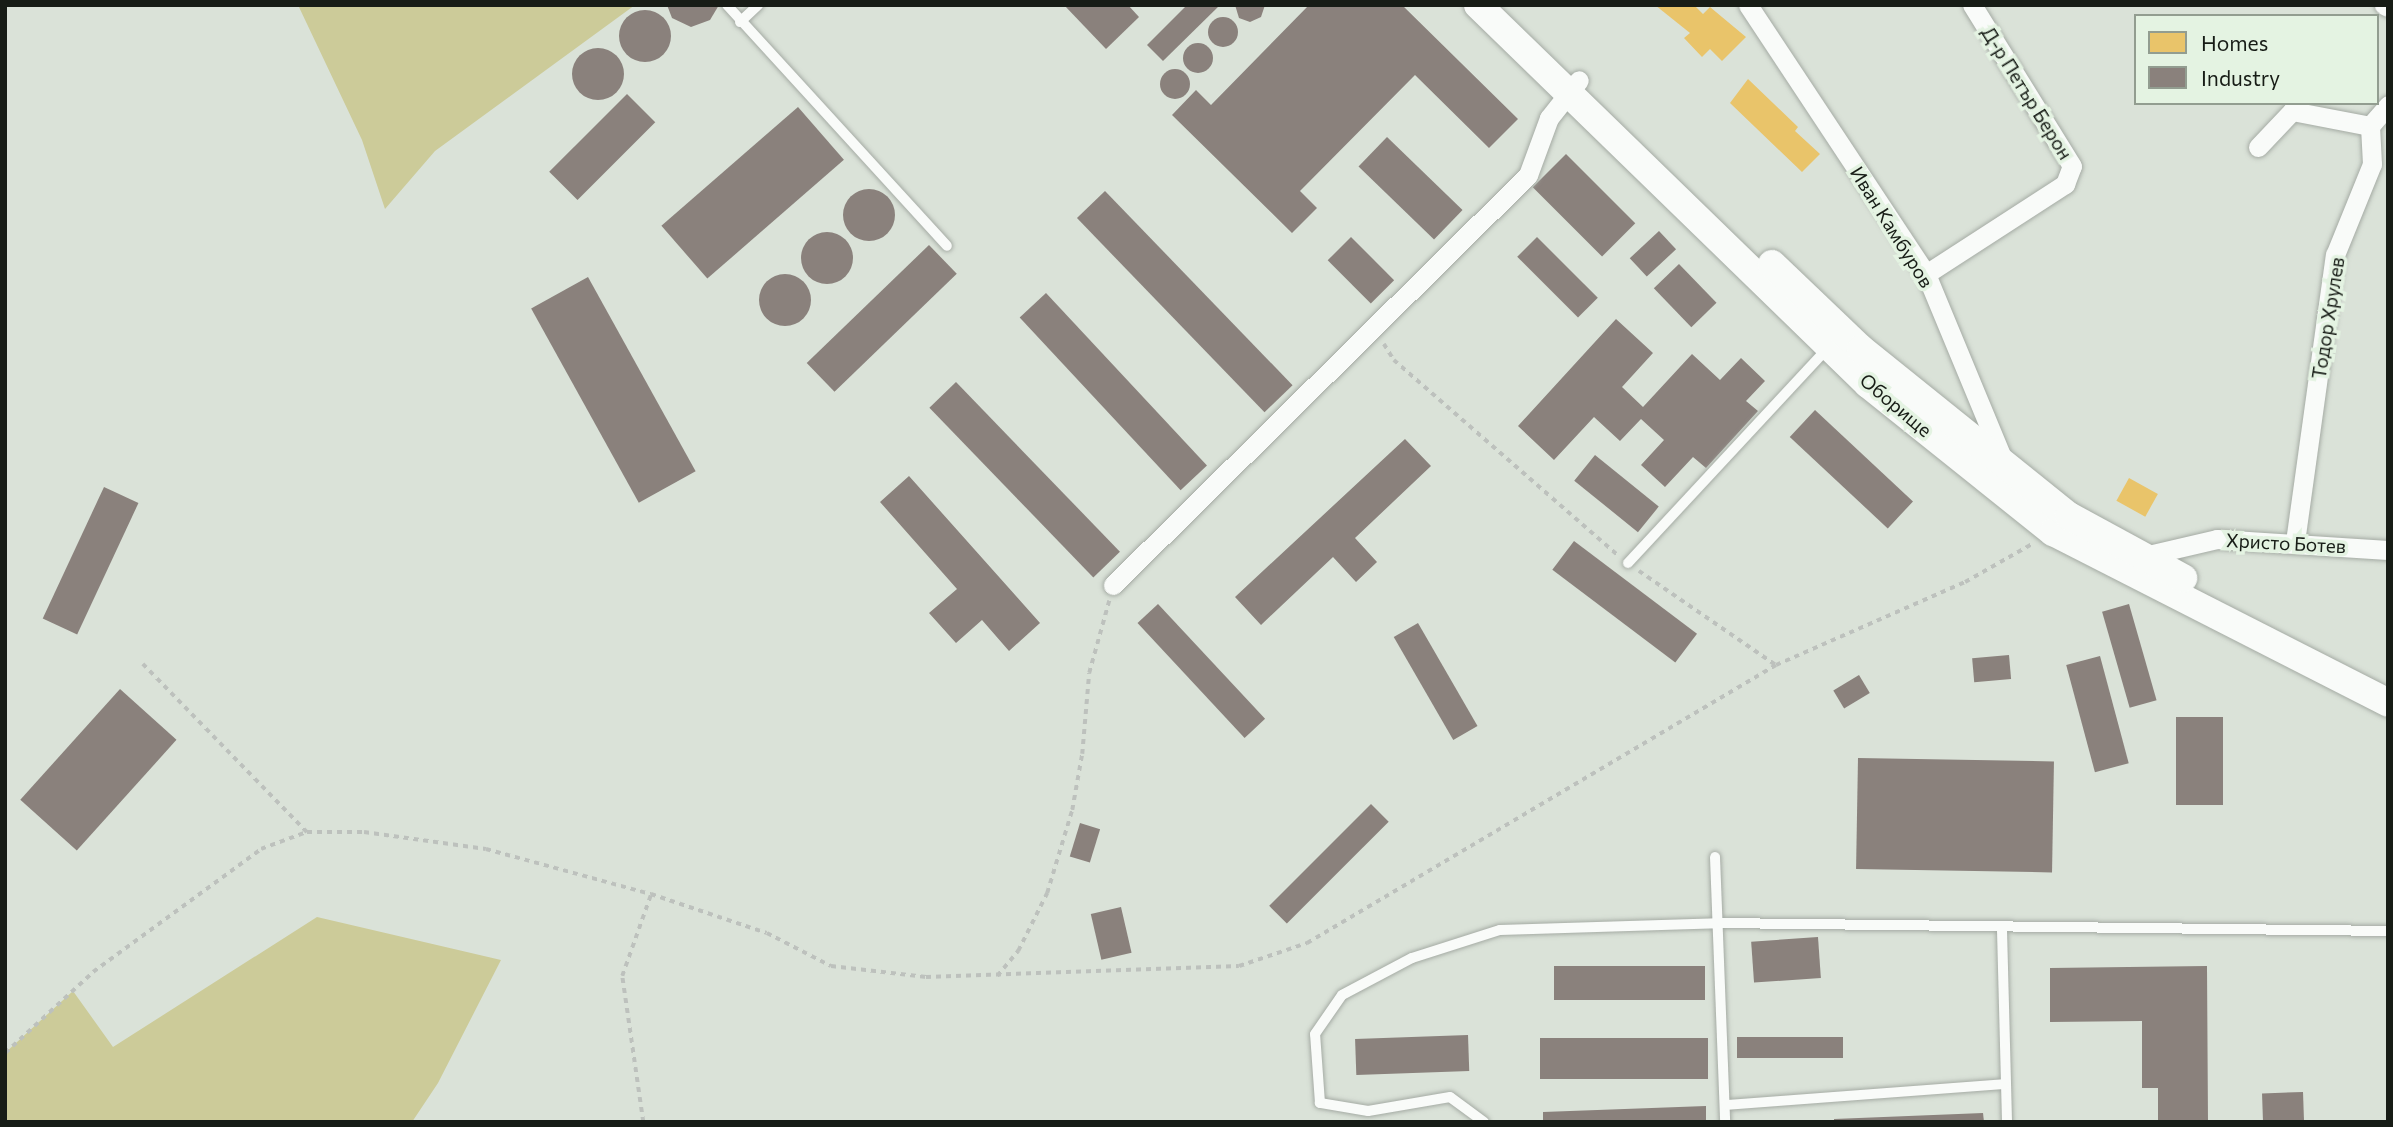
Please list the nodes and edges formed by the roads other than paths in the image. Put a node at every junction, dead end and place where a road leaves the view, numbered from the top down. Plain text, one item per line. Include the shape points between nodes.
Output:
1 (727, 5) edge
2 (758, 5) edge
3 (1478, 5) edge
4 (1503, 5) edge
5 (1748, 5) edge
6 (1972, 5) edge
7 (740, 22) junction
8 (1574, 87) junction
9 (2388, 105) edge
10 (2370, 126) junction
11 (2258, 147) dead end
12 (947, 246) dead end
13 (1926, 274) junction
14 (1829, 346) junction
15 (2005, 465) junction
16 (2295, 542) junction
17 (2388, 550) edge
18 (2144, 556) junction
19 (1628, 563) road end
20 (1113, 585) road end
21 (2388, 683) edge
22 (2388, 703) edge
23 (1715, 857) dead end
24 (1718, 923) junction
25 (2002, 930) junction
26 (2388, 931) edge
27 (2005, 1084) junction
28 (1726, 1105) junction
29 (1484, 1122) edge
30 (1725, 1122) edge
31 (2007, 1122) edge

1 - 7 lane
2 - 7 lane
3 - 8 main road, Оборище
4 - 8 main road, Оборище
5 - 13 street, Иван Камбуров
6 - 13 street, Д-р Петър Берон via 2073,166 2065,184
7 - 12 lane
8 - 14 main road, Оборище
8 - 15 main road, Оборище via 1861,349
8 - 20 street via 1549,118 1528,175
9 - 10 street
10 - 11 street via 2292,111
10 - 16 street, Тодор Хрулев via 2372,164 2335,255
13 - 15 street, Иван Камбуров
14 - 19 lane
14 - 22 main road, Оборище via 1868,384 2053,531
15 - 18 main road, Оборище via 2069,516
16 - 17 street, Христо Ботев
16 - 18 street, Христо Ботев via 2217,539
18 - 21 main road, Оборище
23 - 24 lane
24 - 25 lane
24 - 28 lane via 1721,1079
24 - 29 lane via 1500,930 1412,958 1342,995 1315,1034 1320,1102 1368,1111 1450,1097
25 - 26 lane
25 - 27 lane
27 - 28 lane
27 - 31 lane
28 - 30 lane

